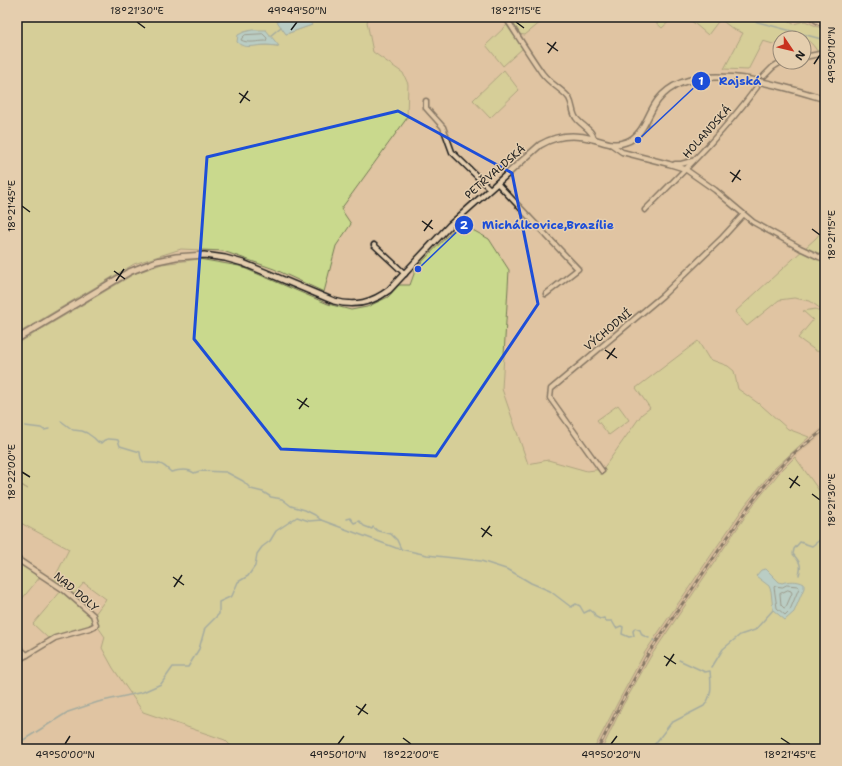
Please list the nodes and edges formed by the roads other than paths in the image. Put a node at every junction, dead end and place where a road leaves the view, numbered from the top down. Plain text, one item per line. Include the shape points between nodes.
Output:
1 (812, 17) edge
2 (508, 21) dead end
3 (825, 25) edge
4 (825, 53) edge
5 (812, 55) edge
6 (772, 68) edge
7 (764, 76) dead end
8 (757, 87) dead end
9 (825, 98) edge
10 (426, 101) dead end
11 (594, 139) junction
12 (612, 145) junction
13 (693, 161) junction
14 (670, 164) junction
15 (685, 169) junction
16 (497, 183) junction
17 (490, 189) junction
18 (645, 210) dead end
19 (743, 215) junction
20 (374, 246) dead end
21 (825, 258) edge
22 (405, 274) junction
23 (546, 294) dead end
24 (17, 339) edge
25 (602, 471) dead end
26 (17, 559) edge
27 (17, 646) edge
28 (27, 655) junction
29 (17, 660) edge

1 - 3 street
2 - 11 street via 543,74 568,97 576,118 593,134
4 - 5 street
6 - 7 street
8 - 13 street, HOLANDSKÁ
9 - 12 street via 756,81 696,77 677,84 664,93 635,137
10 - 17 street via 426,108 443,127 452,152
11 - 12 street, PETŘVALDSKÁ
11 - 16 street, PETŘVALDSKÁ via 569,136 552,139 535,150
12 - 14 street via 622,152
13 - 14 street
13 - 15 street, HOLANDSKÁ
14 - 15 street
15 - 18 street, HOLANDSKÁ
15 - 19 street via 715,190
16 - 17 street, PETŘVALDSKÁ
16 - 23 street via 578,269
17 - 22 street, PETŘVALDSKÁ via 450,225
19 - 21 street via 800,248
19 - 25 street, VÝCHODNÍ via 722,239 662,296 551,389 550,398
20 - 22 street
22 - 24 street, PETŘVALDSKÁ via 377,299 365,303 342,304 225,258 200,255 157,260 129,272
26 - 28 street, NAD DOLY via 64,590 93,615 96,625 55,638
27 - 28 street
28 - 29 street

